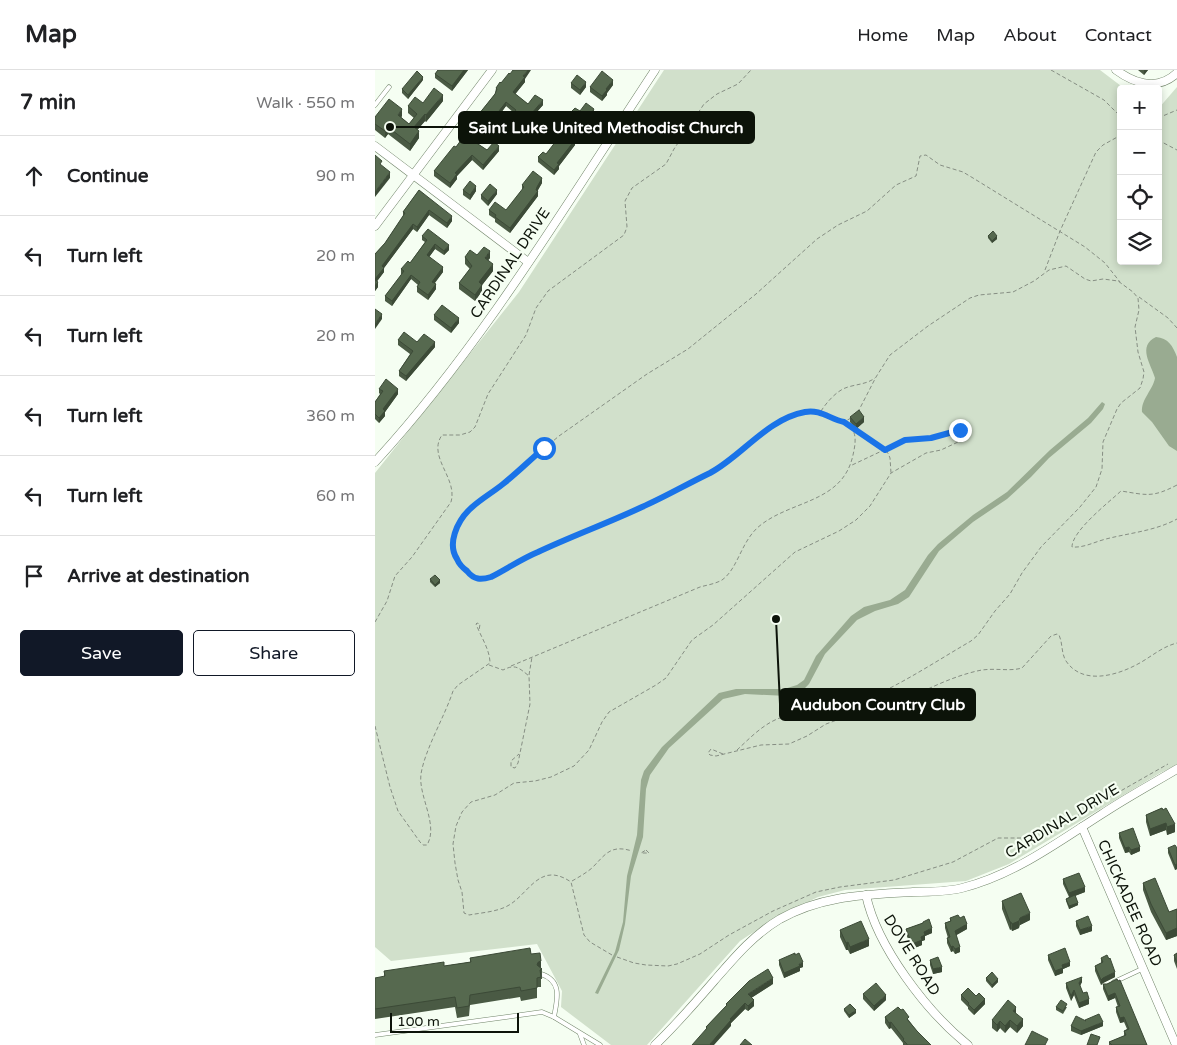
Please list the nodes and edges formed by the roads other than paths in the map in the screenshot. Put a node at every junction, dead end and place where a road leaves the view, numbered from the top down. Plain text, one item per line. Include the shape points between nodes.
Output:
1 (492, 70) edge
2 (655, 70) edge
3 (1116, 70) edge
4 (1177, 73) edge
5 (389, 87) dead end
6 (375, 105) edge
7 (375, 146) edge
8 (413, 175) junction
9 (375, 226) edge
10 (528, 262) junction
11 (375, 462) edge
12 (1177, 770) edge
13 (1082, 827) junction
14 (866, 894) junction
15 (1144, 968) junction
16 (541, 974) edge
17 (1105, 986) edge
18 (554, 1017) junction
19 (580, 1034) junction
20 (375, 1035) edge
21 (585, 1045) edge
22 (600, 1045) edge
23 (655, 1045) edge
24 (968, 1045) edge
25 (1176, 1045) edge

1 - 8 street
2 - 10 street, CARDINAL DRIVE
3 - 4 street via 1130,80 1145,84 1159,84
5 - 6 lane
7 - 8 street
8 - 9 street
8 - 10 street
10 - 11 street, CARDINAL DRIVE via 471,343
12 - 13 street, CARDINAL DRIVE
13 - 14 street, CARDINAL DRIVE via 1026,862 962,888
13 - 15 street, CHICKADEE ROAD
14 - 23 street, CARDINAL DRIVE via 815,904 766,928 741,950
14 - 24 street, DOVE ROAD via 869,909 881,933 917,994
15 - 17 lane
15 - 25 street, CHICKADEE ROAD
16 - 18 lane via 552,980 557,989
18 - 19 lane
18 - 20 lane via 542,1012
19 - 21 lane
19 - 22 lane

